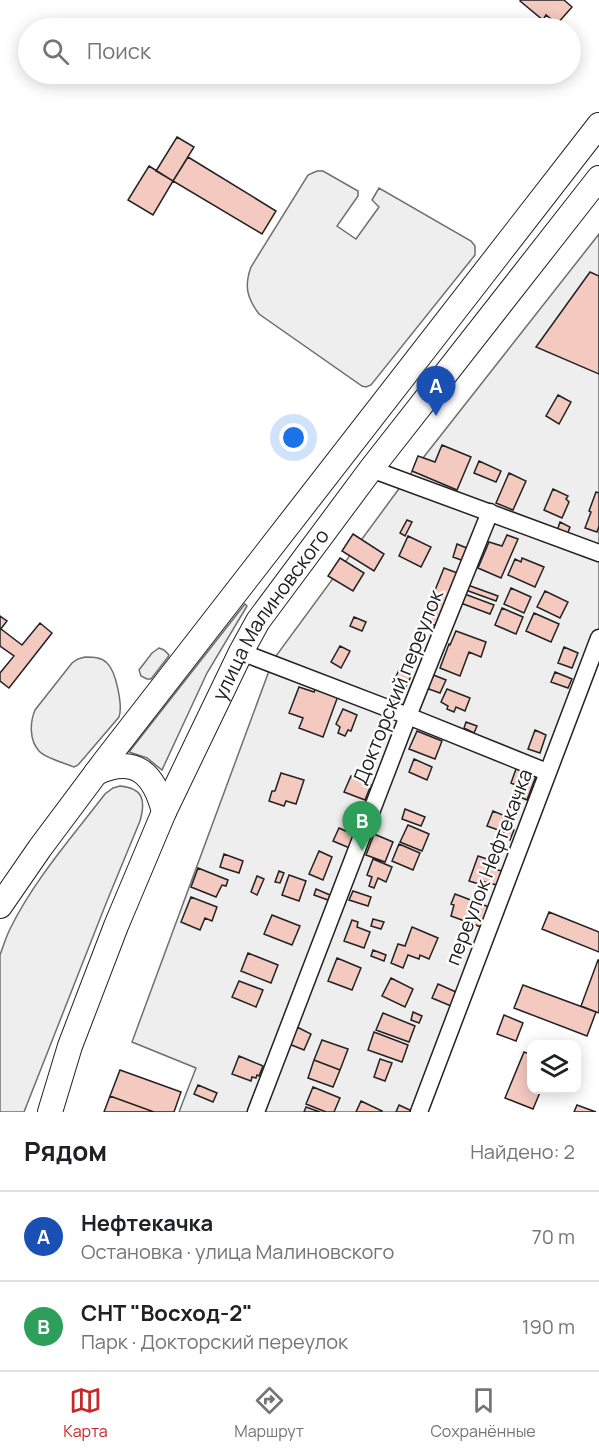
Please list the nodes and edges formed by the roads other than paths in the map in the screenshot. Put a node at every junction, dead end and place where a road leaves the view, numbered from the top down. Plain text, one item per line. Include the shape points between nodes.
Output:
1 (599, 125) edge
2 (599, 178) edge
3 (371, 469) junction
4 (490, 512) junction
5 (599, 553) edge
6 (599, 638) edge
7 (241, 652) junction
8 (408, 716) junction
9 (547, 772) junction
10 (96, 773) junction
11 (164, 812) junction
12 (0, 906) edge
13 (70, 1046) junction
14 (40, 1112) edge
15 (50, 1112) edge
16 (256, 1112) edge
17 (418, 1112) edge

1 - 10 highway, улица Малиновского
2 - 3 highway, улица Малиновского
3 - 4 street
3 - 7 highway, улица Малиновского via 258,621
4 - 5 street
4 - 8 street, Докторский переулок
6 - 9 street, переулок Нефтекачка
7 - 8 street
7 - 11 highway, улица Малиновского
8 - 9 street
8 - 16 street, Докторский переулок
9 - 17 street, переулок Нефтекачка
10 - 11 highway via 112,766 140,770 157,788
10 - 12 highway, улица Малиновского
11 - 13 highway, улица Малиновского
13 - 14 highway
13 - 15 highway, улица Малиновского

